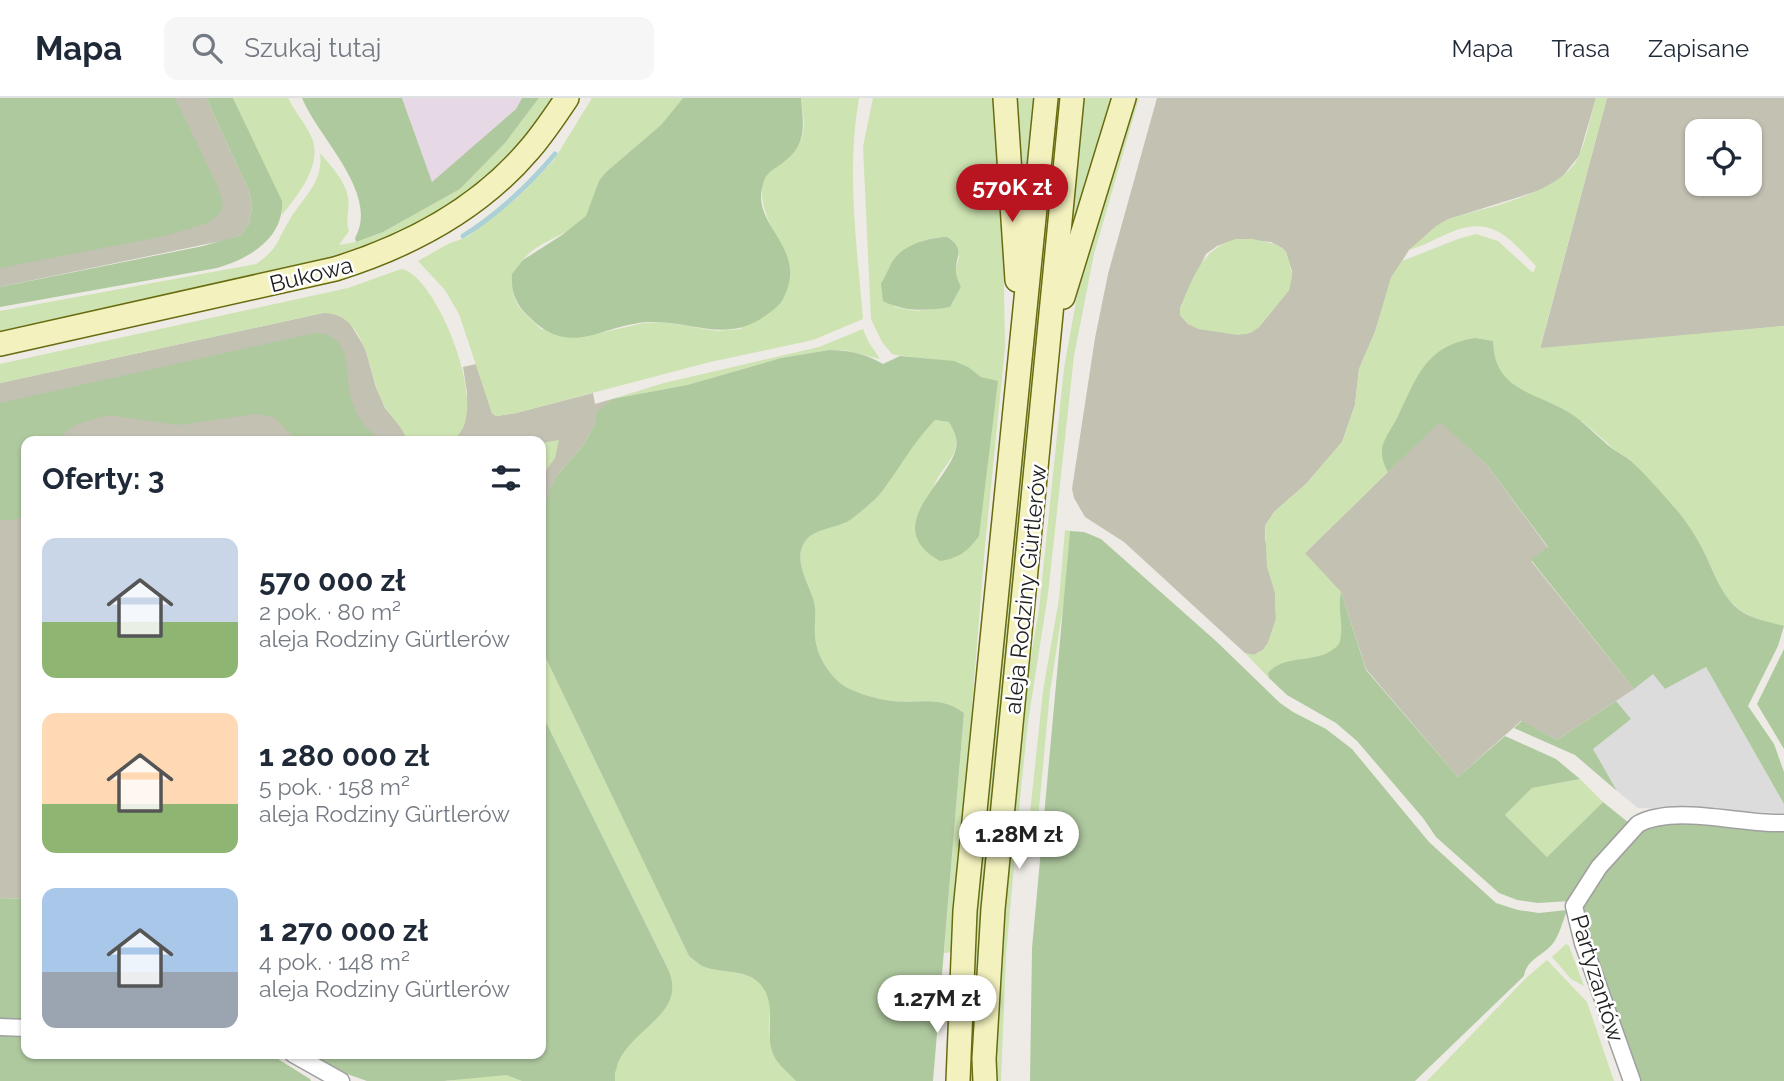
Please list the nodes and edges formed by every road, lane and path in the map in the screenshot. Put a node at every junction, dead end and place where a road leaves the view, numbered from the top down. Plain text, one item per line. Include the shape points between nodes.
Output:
1 (567, 98) edge
2 (1005, 98) edge
3 (1045, 98) edge
4 (1072, 98) edge
5 (1124, 98) edge
6 (0, 344) edge
7 (1049, 344) junction
8 (1021, 353) junction
9 (1784, 823) edge
10 (0, 1027) edge
11 (21, 1028) edge
12 (302, 1059) edge
13 (341, 1081) edge
14 (958, 1081) edge
15 (985, 1081) edge
16 (1632, 1081) edge

1 - 6 main road, Bukowa via 504,176 444,222 407,243 335,270
2 - 8 main road
3 - 8 main road, aleja Rodziny Gürtlerów
4 - 7 main road, aleja Rodziny Gürtlerów
5 - 7 main road
7 - 15 main road, aleja Rodziny Gürtlerów via 993,909
8 - 14 main road, aleja Rodziny Gürtlerów via 965,911
9 - 16 street, Partyzantów via 1727,817 1650,819 1638,824 1599,867 1574,906
10 - 11 street
12 - 13 street

